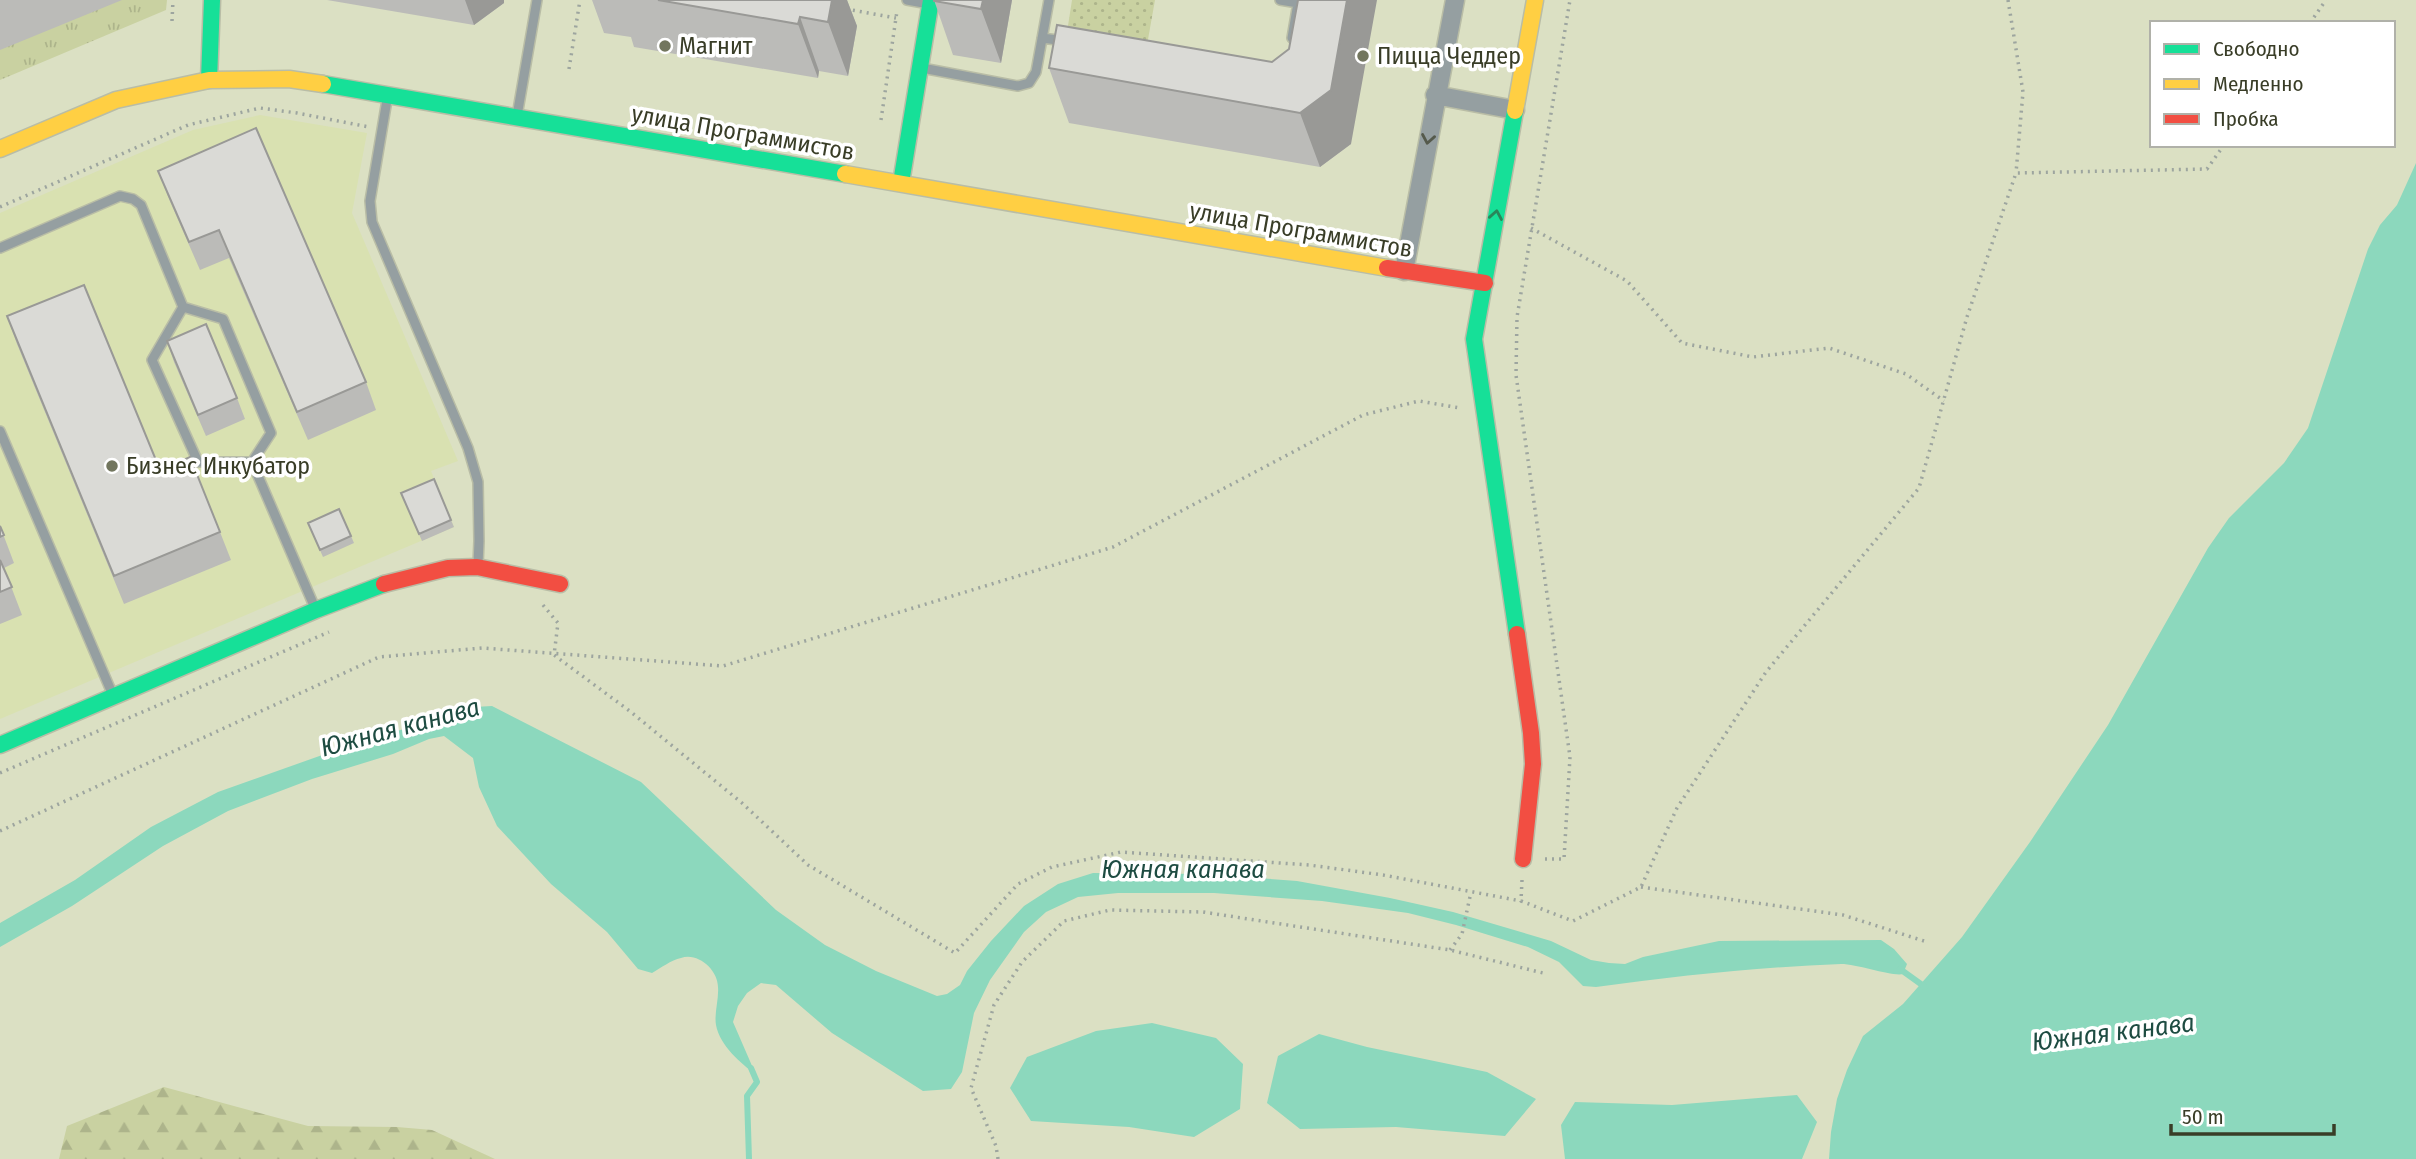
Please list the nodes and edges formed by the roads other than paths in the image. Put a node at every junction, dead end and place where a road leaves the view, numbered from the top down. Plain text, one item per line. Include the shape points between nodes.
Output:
1 (212, 0) edge
2 (537, 0) edge
3 (907, 0) edge
4 (1049, 0) edge
5 (1280, 0) edge
6 (1455, 0) edge
7 (1535, 0) edge
8 (931, 2) edge
9 (1298, 2) edge
10 (1042, 37) junction
11 (1069, 42) edge
12 (1289, 54) edge
13 (920, 68) junction
14 (209, 80) junction
15 (388, 94) junction
16 (1436, 95) junction
17 (1515, 110) junction
18 (517, 117) junction
19 (0, 149) edge
20 (901, 183) junction
21 (0, 247) edge
22 (1404, 271) junction
23 (1485, 283) junction
24 (183, 307) junction
25 (0, 431) edge
26 (252, 462) junction
27 (477, 567) junction
28 (560, 584) road end
29 (316, 610) junction
30 (113, 695) junction
31 (0, 745) edge
32 (1523, 859) road end

1 - 14 street
2 - 18 lane
3 - 8 lane
4 - 10 lane
5 - 9 lane
6 - 16 street
7 - 17 street
8 - 13 street
9 - 12 lane
10 - 11 lane
10 - 13 lane via 1036,72 1029,83 1018,86
13 - 20 street
14 - 15 street, улица Программистов via 289,79
14 - 19 street, улица Программистов via 116,100
15 - 18 street, улица Программистов
15 - 27 lane via 370,201 372,222 468,448 478,482
16 - 17 street
16 -> 22 street
23 -> 17 street
18 - 20 street, улица Программистов
20 - 22 street, улица Программистов
21 - 24 lane via 120,196 133,199 141,205
22 - 23 street, улица Программистов
23 - 32 street via 1474,339 1531,733 1533,764
24 - 26 lane via 223,319 271,433
24 - 26 lane via 152,360 198,462
25 - 30 lane
26 - 29 lane
27 - 28 street
27 - 29 street via 448,568 388,583
29 - 30 street
30 - 31 street

